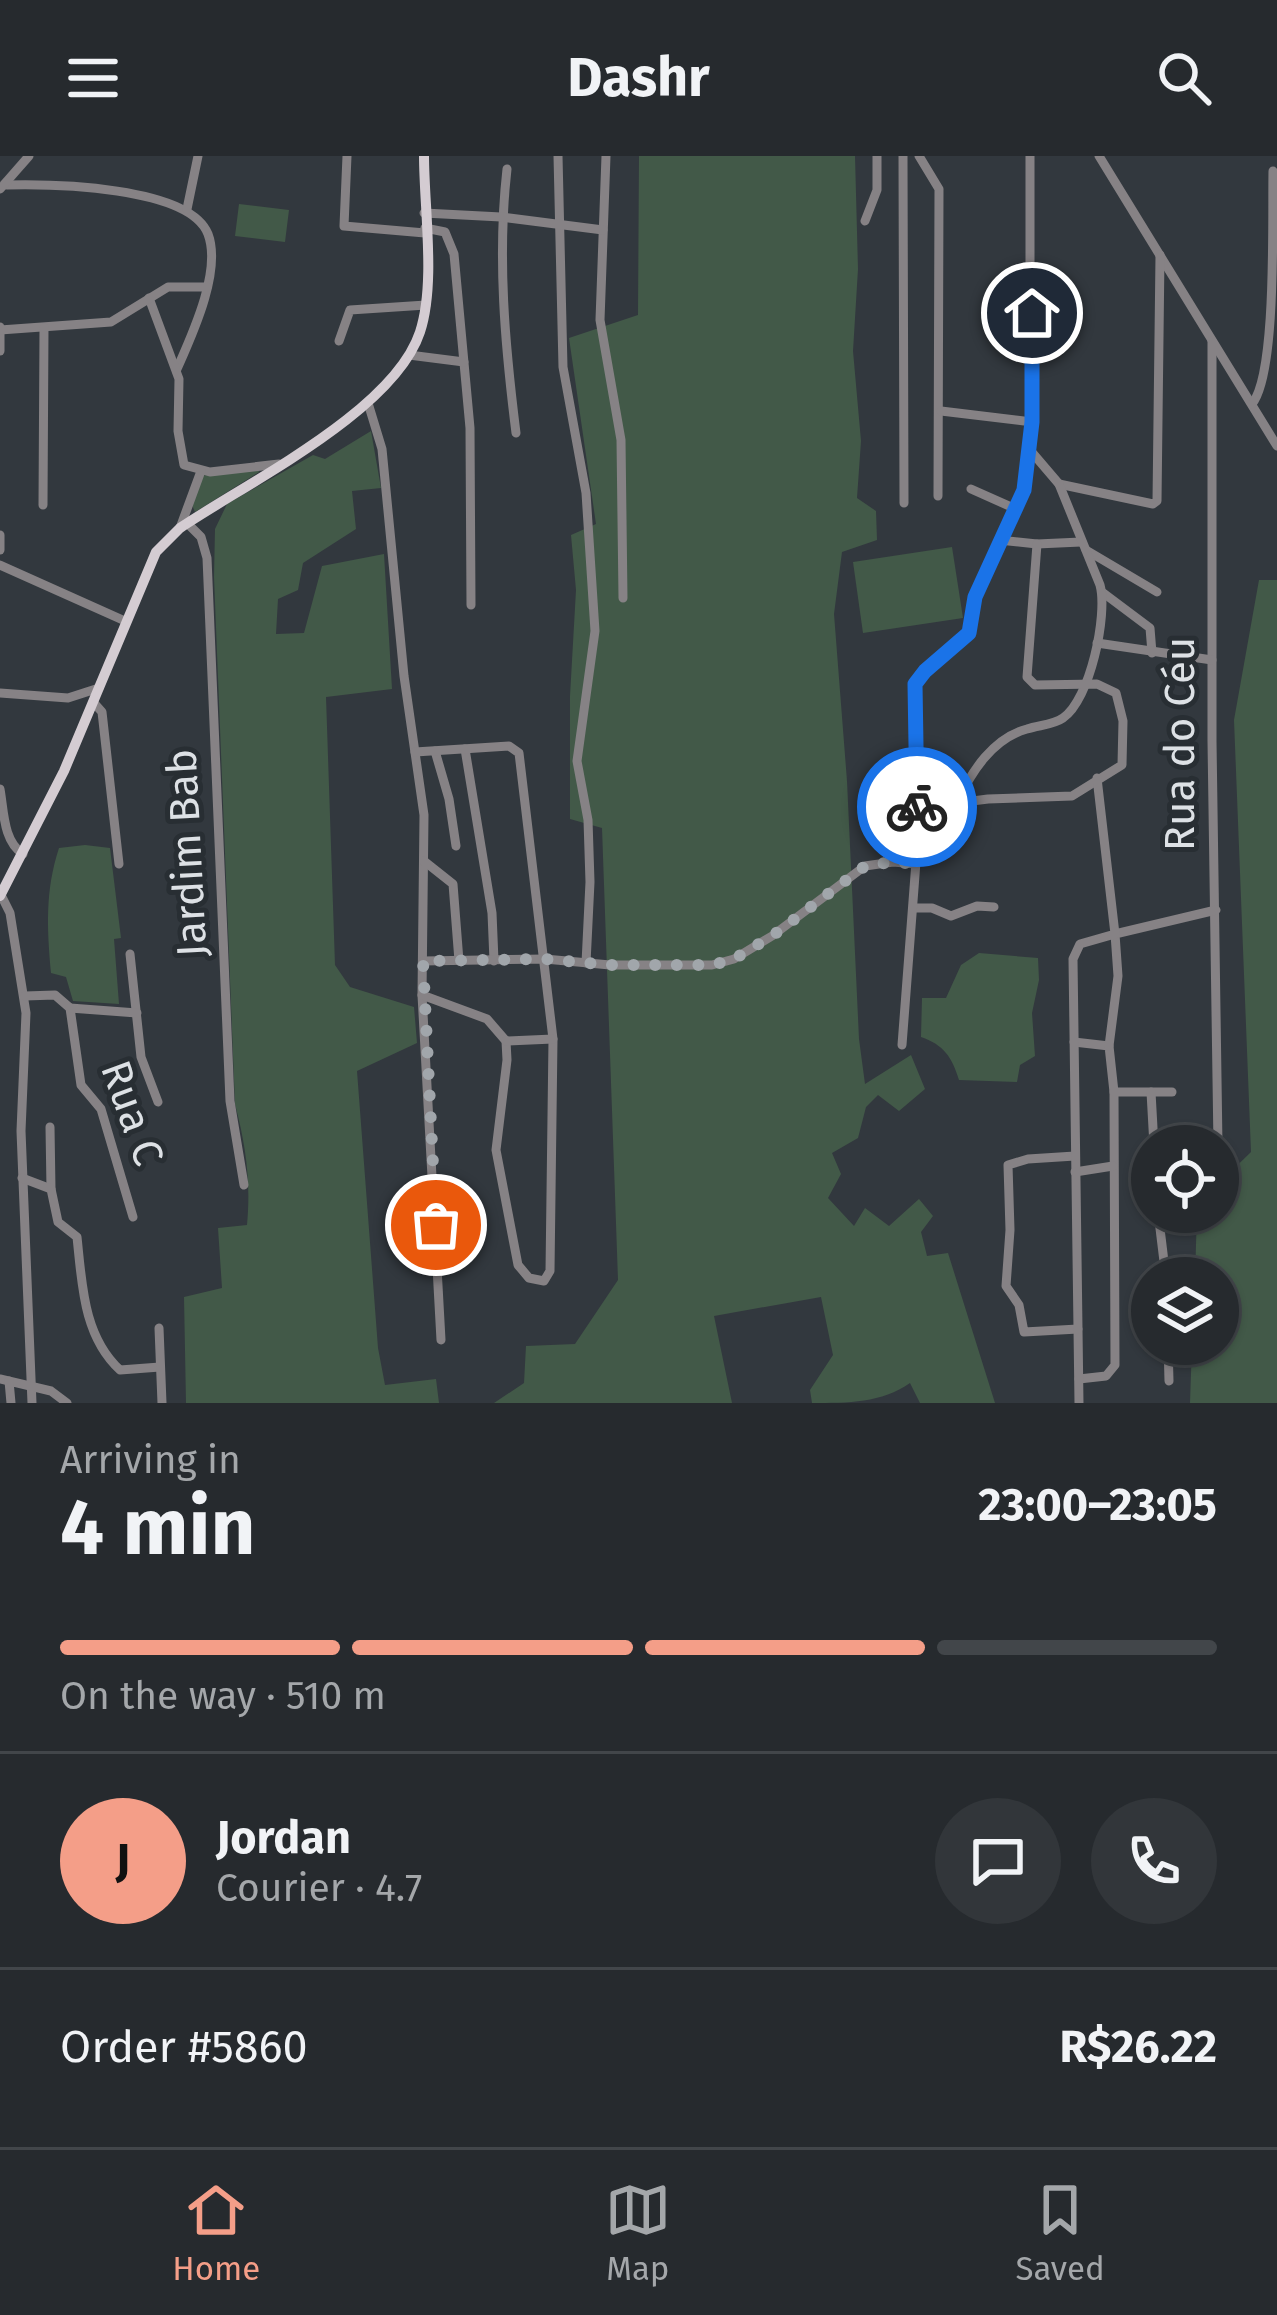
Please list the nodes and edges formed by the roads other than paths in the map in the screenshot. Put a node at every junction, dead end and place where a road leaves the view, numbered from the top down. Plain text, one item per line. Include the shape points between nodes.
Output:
1 (28, 156) edge
2 (198, 156) edge
3 (347, 156) edge
4 (424, 156) edge
5 (559, 156) edge
6 (606, 156) edge
7 (877, 156) edge
8 (903, 156) edge
9 (919, 156) edge
10 (1030, 156) edge
11 (1099, 156) edge
12 (507, 169) dead end
13 (1273, 171) dead end
14 (3, 187) edge
15 (187, 209) junction
16 (424, 213) junction
17 (501, 217) junction
18 (865, 221) dead end
19 (557, 223) junction
20 (425, 230) junction
21 (603, 230) junction
22 (1160, 255) junction
23 (207, 287) junction
24 (149, 298) junction
25 (426, 305) junction
26 (0, 328) edge
27 (44, 328) junction
28 (339, 340) dead end
29 (1212, 341) junction
30 (0, 351) edge
31 (409, 355) junction
32 (464, 362) junction
33 (177, 369) junction
34 (368, 403) junction
35 (1252, 404) junction
36 (940, 411) junction
37 (1032, 422) junction
38 (516, 433) dead end
39 (1277, 446) edge
40 (1030, 450) junction
41 (279, 464) junction
42 (200, 471) junction
43 (1059, 484) junction
44 (971, 489) dead end
45 (938, 496) dead end
46 (904, 503) dead end
47 (43, 505) dead end
48 (1016, 509) junction
49 (183, 525) junction
50 (0, 535) edge
51 (999, 540) junction
52 (1037, 544) junction
53 (1083, 546) junction
54 (0, 550) edge
55 (0, 565) edge
56 (1102, 592) junction
57 (1157, 592) dead end
58 (623, 598) dead end
59 (471, 605) dead end
60 (125, 621) junction
61 (1097, 644) junction
62 (1152, 652) junction
63 (1212, 660) junction
64 (1087, 685) junction
65 (99, 688) junction
66 (0, 693) edge
67 (73, 697) junction
68 (92, 707) junction
69 (465, 748) junction
70 (435, 751) junction
71 (415, 752) junction
72 (1097, 778) junction
73 (0, 789) edge
74 (957, 802) junction
75 (917, 808) junction
76 (456, 846) dead end
77 (22, 854) junction
78 (424, 861) junction
79 (119, 864) dead end
80 (916, 864) junction
81 (0, 896) edge
82 (994, 907) dead end
83 (914, 908) junction
84 (1216, 910) junction
85 (1114, 934) junction
86 (130, 954) dead end
87 (545, 959) junction
88 (423, 961) junction
89 (459, 961) junction
90 (494, 961) junction
91 (586, 963) junction
92 (422, 995) junction
93 (25, 996) junction
94 (70, 1008) junction
95 (137, 1013) junction
96 (553, 1039) junction
97 (506, 1041) junction
98 (1074, 1042) junction
99 (902, 1045) dead end
100 (1109, 1046) junction
101 (1114, 1092) junction
102 (1150, 1092) junction
103 (1172, 1092) dead end
104 (158, 1102) dead end
105 (1152, 1125) edge
106 (1218, 1125) edge
107 (50, 1127) dead end
108 (1075, 1156) junction
109 (1113, 1166) junction
110 (1075, 1172) junction
111 (22, 1178) junction
112 (244, 1185) dead end
113 (51, 1189) junction
114 (133, 1217) dead end
115 (159, 1328) dead end
116 (1078, 1329) junction
117 (441, 1340) dead end
118 (1169, 1365) edge
119 (160, 1367) junction
120 (1079, 1379) junction
121 (4, 1380) edge
122 (1169, 1382) dead end
123 (31, 1385) junction
124 (10, 1403) edge
125 (32, 1403) edge
126 (67, 1403) edge
127 (162, 1403) edge
128 (1079, 1403) edge

1 - 14 street
2 - 15 street
3 - 20 street via 344,226
4 - 16 main road
5 - 19 street
6 - 21 street
7 - 18 street via 877,190
8 - 46 street
9 - 36 street via 939,189
10 - 37 street
11 - 22 street
12 - 17 street
13 - 35 street via 1268,337 1262,389
14 - 15 street via 92,188
15 - 23 street via 209,236
16 - 17 street
16 - 20 main road
17 - 19 street
17 - 38 street
19 - 21 street
19 - 91 street via 563,367 586,493 595,631 577,761 588,820
20 - 25 main road
20 - 32 street via 451,239
21 - 58 street via 601,320 621,440
22 - 29 street
22 - 43 street via 1158,498 1153,504
23 - 24 street via 174,285
23 - 33 street
24 - 27 street via 116,321
24 - 33 street
25 - 28 street via 350,310
25 - 31 main road
26 - 27 street
26 - 30 street
27 - 47 street
29 - 35 street
29 - 63 street, Rua do Céu
31 - 32 street
31 - 34 main road
32 - 59 street
33 - 42 street via 182,458
34 - 41 main road
34 - 71 street via 382,449
35 - 39 street
36 - 37 street
36 - 45 street
37 - 40 street
40 - 43 street
40 - 48 street
41 - 42 street
41 - 49 main road
42 - 49 street
43 - 53 street
44 - 48 street
48 - 51 street
49 - 60 main road via 146,568
49 - 112 street, Jardim Bab via 201,537 207,558 230,1109
50 - 54 street
51 - 52 street
51 - 75 street via 969,633 915,684
52 - 53 street
52 - 64 street via 1027,677 1035,686
53 - 56 street
53 - 57 street
55 - 60 street
56 - 61 street
56 - 62 street via 1150,628
60 - 65 main road
61 - 62 street
61 - 64 street
62 - 63 street
63 - 84 street, Rua do Céu
64 - 72 street via 1119,697 1124,761
64 - 74 street via 1066,717 999,744
65 - 67 street
65 - 68 main road
66 - 67 street
67 - 68 street
68 - 77 main road
68 - 79 street via 101,712
69 - 70 street
69 - 87 street via 509,746 519,753
69 - 90 street
70 - 71 street
70 - 76 street
71 - 78 street
72 - 74 street via 1072,796
72 - 85 street
73 - 77 street via 8,836
74 - 75 street
75 - 80 street
77 - 81 main road
78 - 88 street
78 - 89 street via 453,884
80 - 83 street
80 - 91 street via 865,866 724,962
81 - 93 street
82 - 83 street via 951,916
83 - 99 street
84 - 85 street
84 - 106 street, Rua do Céu
85 - 98 street via 1075,949
85 - 100 street
86 - 95 street, Rua C
87 - 90 street
87 - 91 street
87 - 96 street
88 - 89 street
88 - 92 street
89 - 90 street
92 - 97 street via 487,1019
92 - 117 street
93 - 94 street via 55,995
93 - 111 street
94 - 95 street
94 - 114 street, Rua C via 81,1085 101,1108
95 - 104 street, Rua C via 141,1057
96 - 97 street
96 - 97 street via 544,1282 521,1271 514,1255 497,1161
98 - 100 street
98 - 108 street
100 - 101 street
101 - 102 street
101 - 109 street
102 - 103 street
102 - 105 street
107 - 113 street
108 - 110 street
108 - 116 street via 1008,1165 1006,1286 1024,1332
109 - 110 street
109 - 120 street via 1115,1365 1110,1374
110 - 116 street
111 - 113 street
111 - 123 street
113 - 119 street via 58,1222 76,1237 84,1303 106,1357 120,1370
115 - 119 street
116 - 120 street
118 - 122 street
119 - 127 street
120 - 128 street
121 - 123 street
121 - 124 street
123 - 125 street
123 - 126 street

